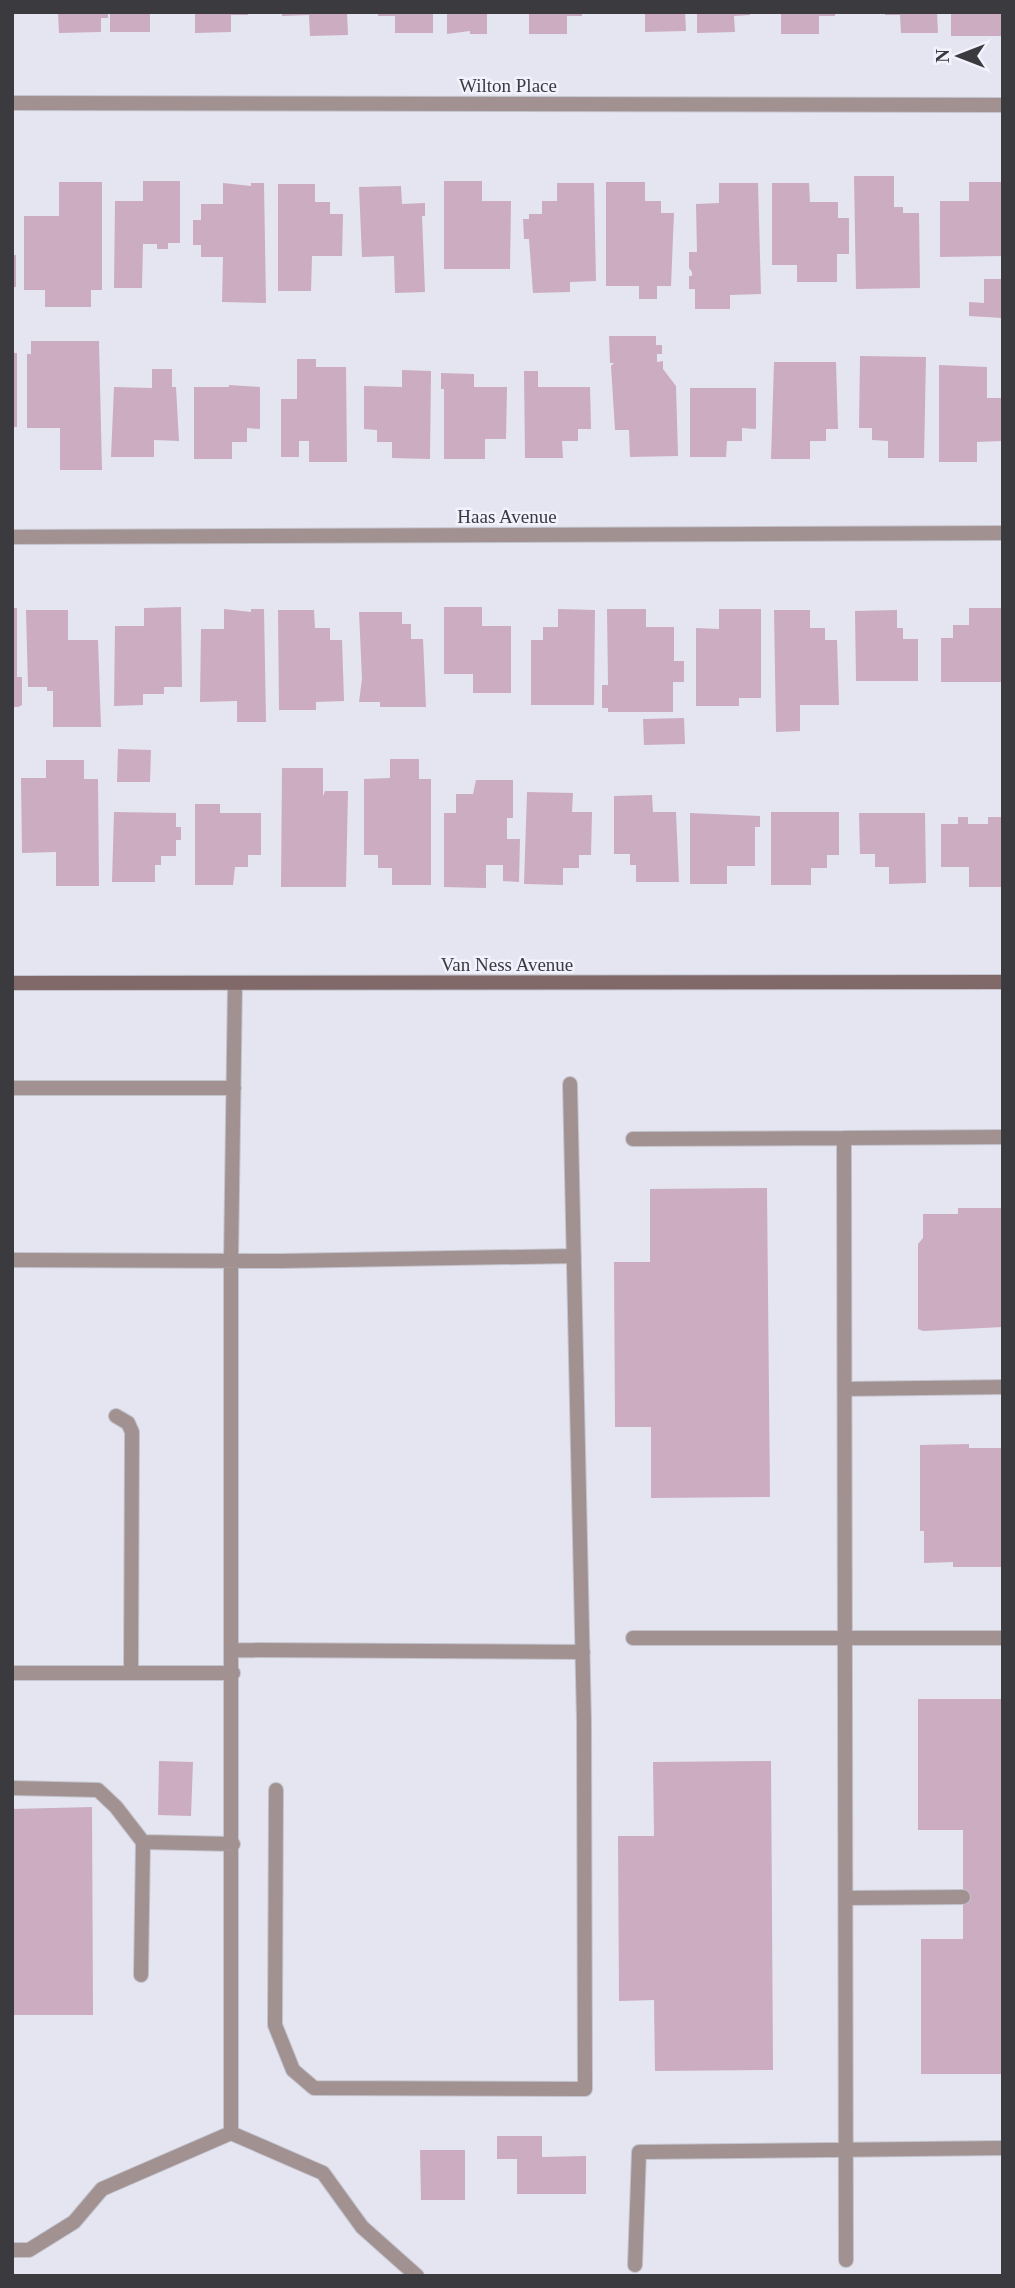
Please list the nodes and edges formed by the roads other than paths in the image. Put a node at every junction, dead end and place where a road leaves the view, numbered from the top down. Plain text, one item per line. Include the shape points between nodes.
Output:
1 (12, 103) edge
2 (1003, 106) edge
3 (1003, 534) edge
4 (12, 537) edge
5 (1003, 982) edge
6 (12, 983) edge
7 (235, 983) junction
8 (570, 1084) dead end
9 (12, 1088) edge
10 (234, 1088) junction
11 (1003, 1137) edge
12 (844, 1138) junction
13 (633, 1139) dead end
14 (574, 1256) junction
15 (12, 1260) edge
16 (232, 1261) junction
17 (1003, 1387) edge
18 (845, 1389) junction
19 (116, 1416) dead end
20 (633, 1638) dead end
21 (845, 1638) junction
22 (1003, 1638) edge
23 (233, 1650) junction
24 (583, 1652) junction
25 (12, 1673) edge
26 (131, 1673) junction
27 (233, 1673) junction
28 (12, 1788) edge
29 (276, 1790) dead end
30 (143, 1842) junction
31 (233, 1843) junction
32 (963, 1897) dead end
33 (846, 1898) junction
34 (141, 1975) dead end
35 (232, 2133) junction
36 (1003, 2148) edge
37 (846, 2150) junction
38 (12, 2250) edge
39 (846, 2260) dead end
40 (635, 2265) dead end
41 (417, 2276) edge

1 - 2 street, Wilton Place
3 - 4 street, Haas Avenue
5 - 7 main road, Van Ness Avenue
6 - 7 main road, Van Ness Avenue
7 - 10 street
8 - 14 street
9 - 10 street
10 - 16 street
11 - 12 street
12 - 13 street
12 - 18 street
14 - 16 street
14 - 24 street
15 - 16 street
16 - 23 street
17 - 18 street
18 - 21 street
19 - 26 street via 128,1423 132,1432
20 - 21 street
21 - 22 street
21 - 33 street
23 - 24 street
23 - 27 street
24 - 29 street via 585,2089 314,2088 293,2070 275,2025
25 - 26 street
26 - 27 street
27 - 31 street
28 - 30 street via 98,1790
30 - 31 street
30 - 34 street
31 - 35 street
32 - 33 street
33 - 37 street
35 - 38 street via 102,2189 74,2222 29,2250
35 - 41 street via 323,2173 362,2227
36 - 37 street
37 - 39 street
37 - 40 street via 639,2152

